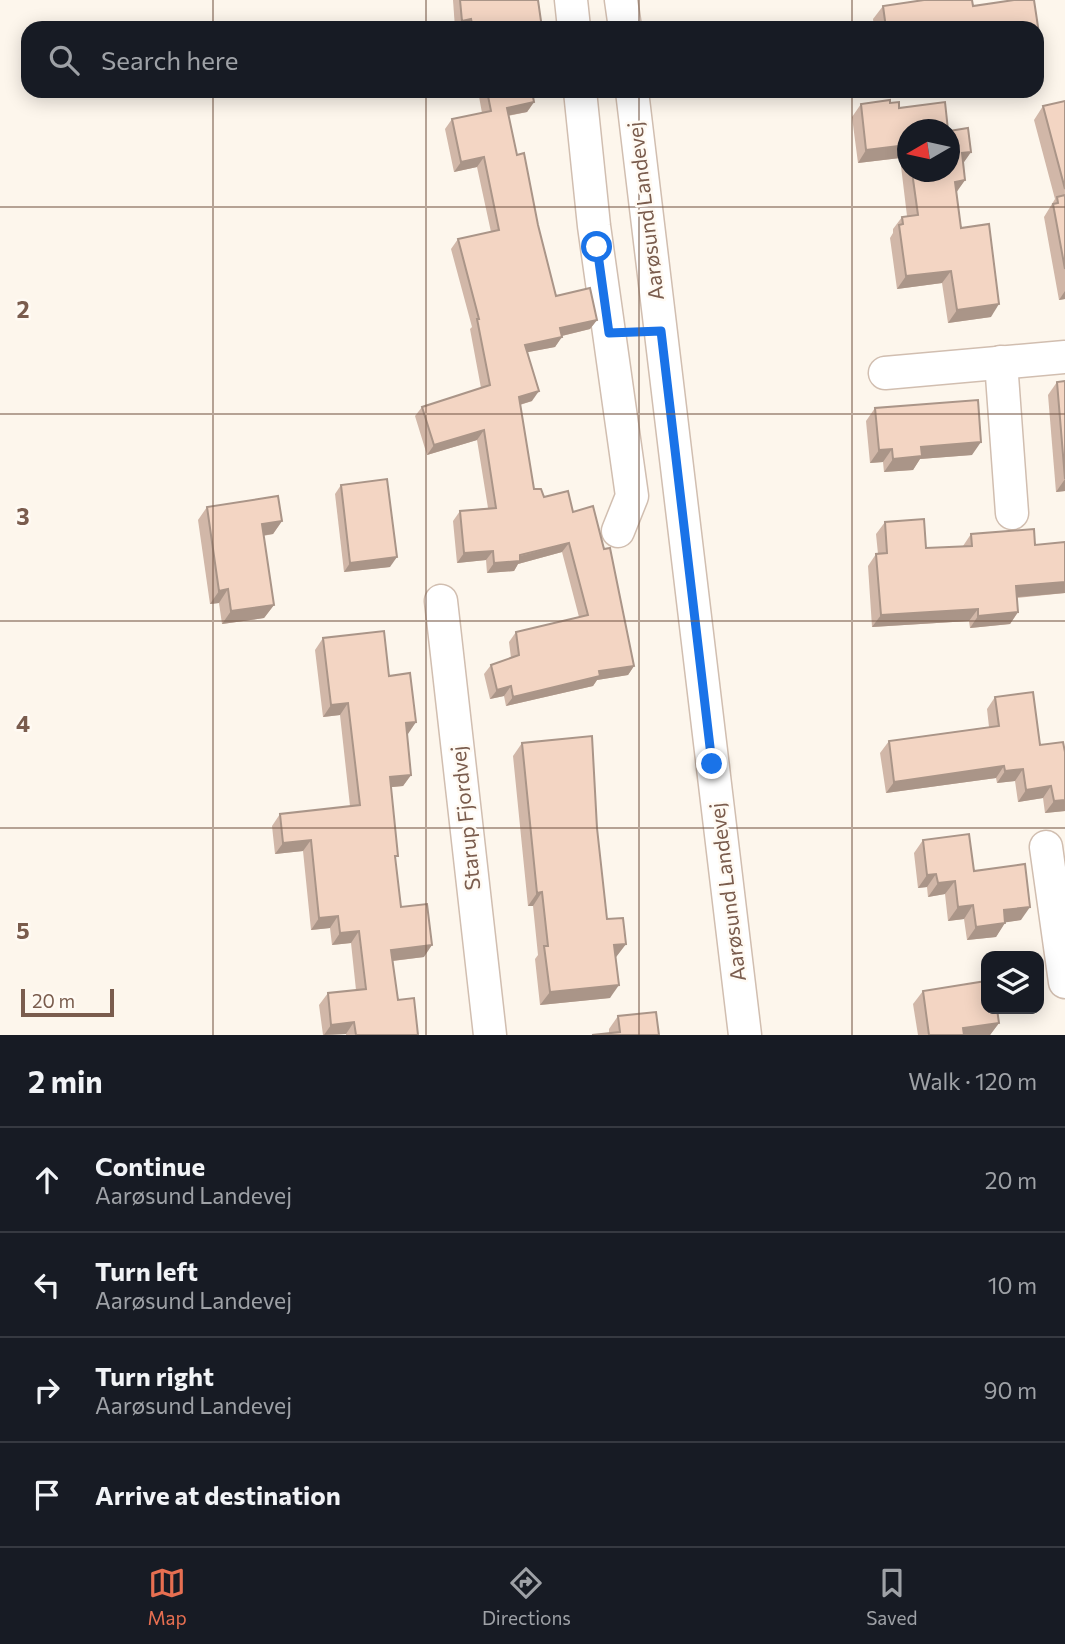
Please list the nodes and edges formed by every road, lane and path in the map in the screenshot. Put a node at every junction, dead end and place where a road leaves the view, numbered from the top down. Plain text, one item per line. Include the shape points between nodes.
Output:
1 (571, 0) edge
2 (621, 0) edge
3 (573, 21) edge
4 (624, 21) edge
5 (581, 98) edge
6 (633, 98) edge
7 (661, 331) junction
8 (609, 333) junction
9 (1065, 357) edge
10 (1001, 362) junction
11 (885, 373) dead end
12 (1012, 513) dead end
13 (618, 531) dead end
14 (442, 601) dead end
15 (1046, 847) dead end
16 (1065, 982) edge
17 (490, 1035) edge
18 (745, 1035) edge

1 - 3 street
2 - 4 street
5 - 8 street
6 - 7 street, Aarøsund Landevej
7 - 8 street, Aarøsund Landevej
7 - 18 street, Aarøsund Landevej
8 - 13 street via 632,496
9 - 10 street
10 - 11 street
10 - 12 street
14 - 17 street, Starup Fjordvej
15 - 16 street

